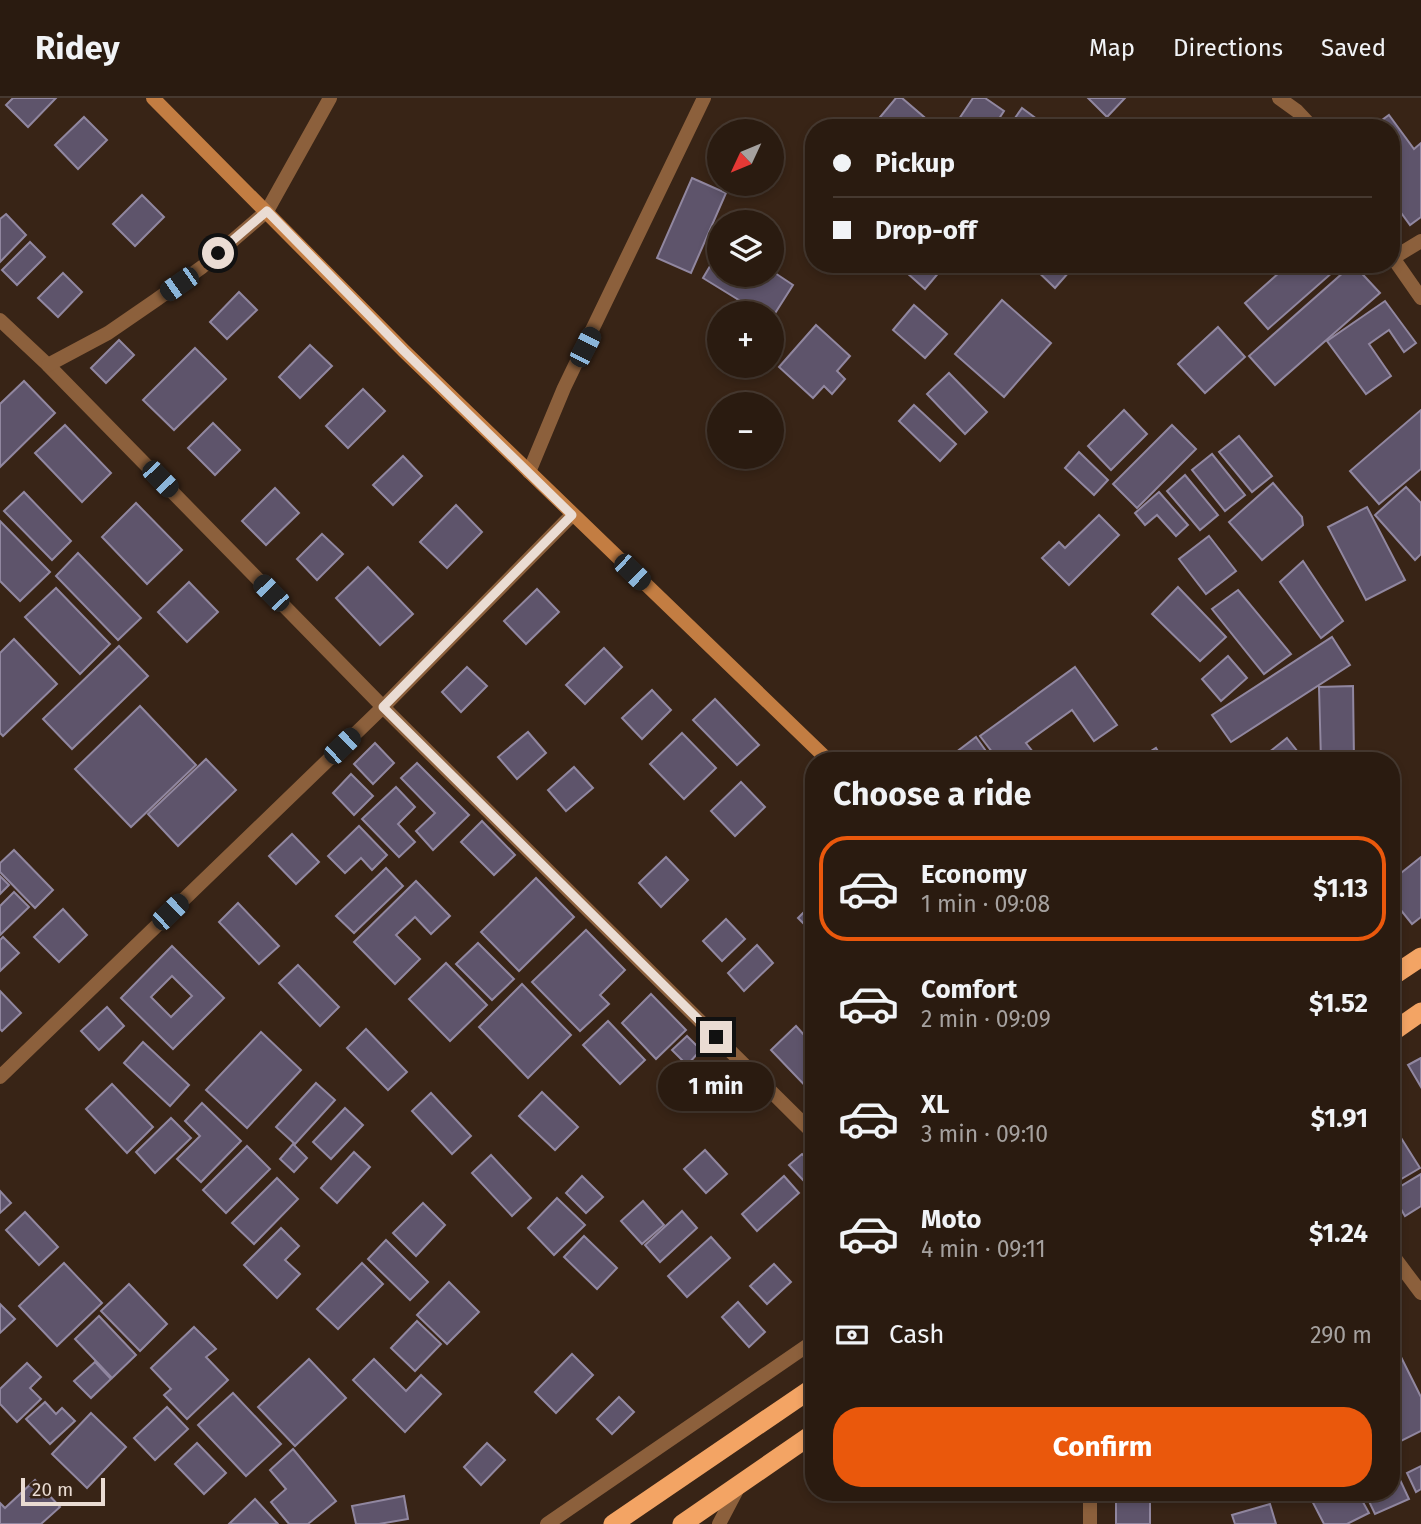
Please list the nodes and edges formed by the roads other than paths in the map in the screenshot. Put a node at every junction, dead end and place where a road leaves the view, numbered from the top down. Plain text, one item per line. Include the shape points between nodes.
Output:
1 (153, 98) edge
2 (330, 98) edge
3 (704, 98) edge
4 (1279, 98) edge
5 (1305, 119) edge
6 (267, 211) junction
7 (1421, 241) edge
8 (1400, 252) edge
9 (1400, 268) edge
10 (1421, 298) edge
11 (0, 320) edge
12 (48, 365) junction
13 (529, 472) junction
14 (572, 515) junction
15 (383, 707) junction
16 (820, 752) edge
17 (1421, 957) edge
18 (1400, 971) edge
19 (1421, 1012) edge
20 (1400, 1026) edge
21 (0, 1077) edge
22 (805, 1125) edge
23 (1400, 1265) edge
24 (1421, 1293) edge
25 (805, 1347) edge
26 (805, 1393) edge
27 (805, 1439) edge
28 (740, 1485) junction
29 (1090, 1501) edge
30 (547, 1524) edge
31 (613, 1524) edge
32 (682, 1524) edge
33 (719, 1524) edge
34 (1090, 1524) edge

1 - 6 main road
2 - 6 street
3 - 13 street via 564,388
4 - 5 street
6 - 12 street via 156,300
6 - 13 main road
7 - 8 street
9 - 10 street
11 - 12 street
12 - 15 street
13 - 14 main road
14 - 15 street
14 - 16 main road
15 - 21 street
15 - 22 street
17 - 18 highway
19 - 20 highway
23 - 24 street
25 - 30 street
26 - 31 highway
27 - 28 highway
28 - 32 highway
28 - 33 street
29 - 34 street

